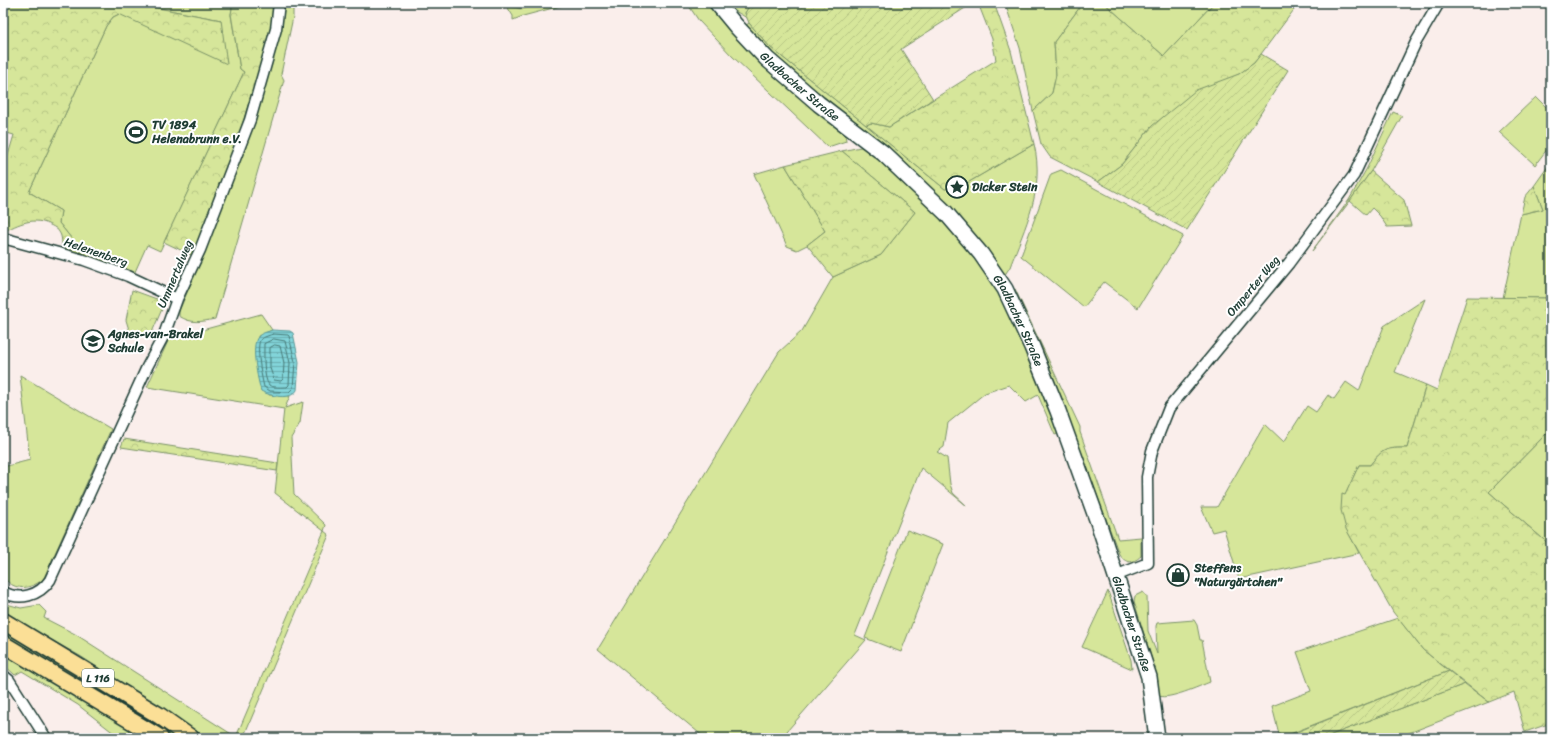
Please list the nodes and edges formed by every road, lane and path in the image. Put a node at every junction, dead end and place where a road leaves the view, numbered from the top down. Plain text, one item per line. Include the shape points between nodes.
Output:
1 (279, 3) edge
2 (717, 3) edge
3 (1439, 3) edge
4 (3, 238) edge
5 (177, 298) junction
6 (1115, 576) junction
7 (3, 592) edge
8 (3, 621) edge
9 (3, 644) edge
10 (6, 678) edge
11 (46, 738) edge
12 (160, 738) edge
13 (191, 738) edge
14 (1157, 738) edge

1 - 5 street, Ummertalweg via 276,29 250,120 200,250
2 - 6 main road, Gladbacher Straße via 768,60 882,153 946,213 981,254 1005,289 1032,347
3 - 6 street, Omperter Weg via 1416,42 1354,175 1289,263 1169,408 1152,451 1147,477 1148,563
4 - 5 street, Helenenberg via 84,260
5 - 7 street, Ummertalweg via 164,335 50,580 39,592 23,597
6 - 14 main road, Gladbacher Straße via 1149,677
8 - 13 main road, L 116 via 160,716
9 - 12 main road, L 116
10 - 11 street

